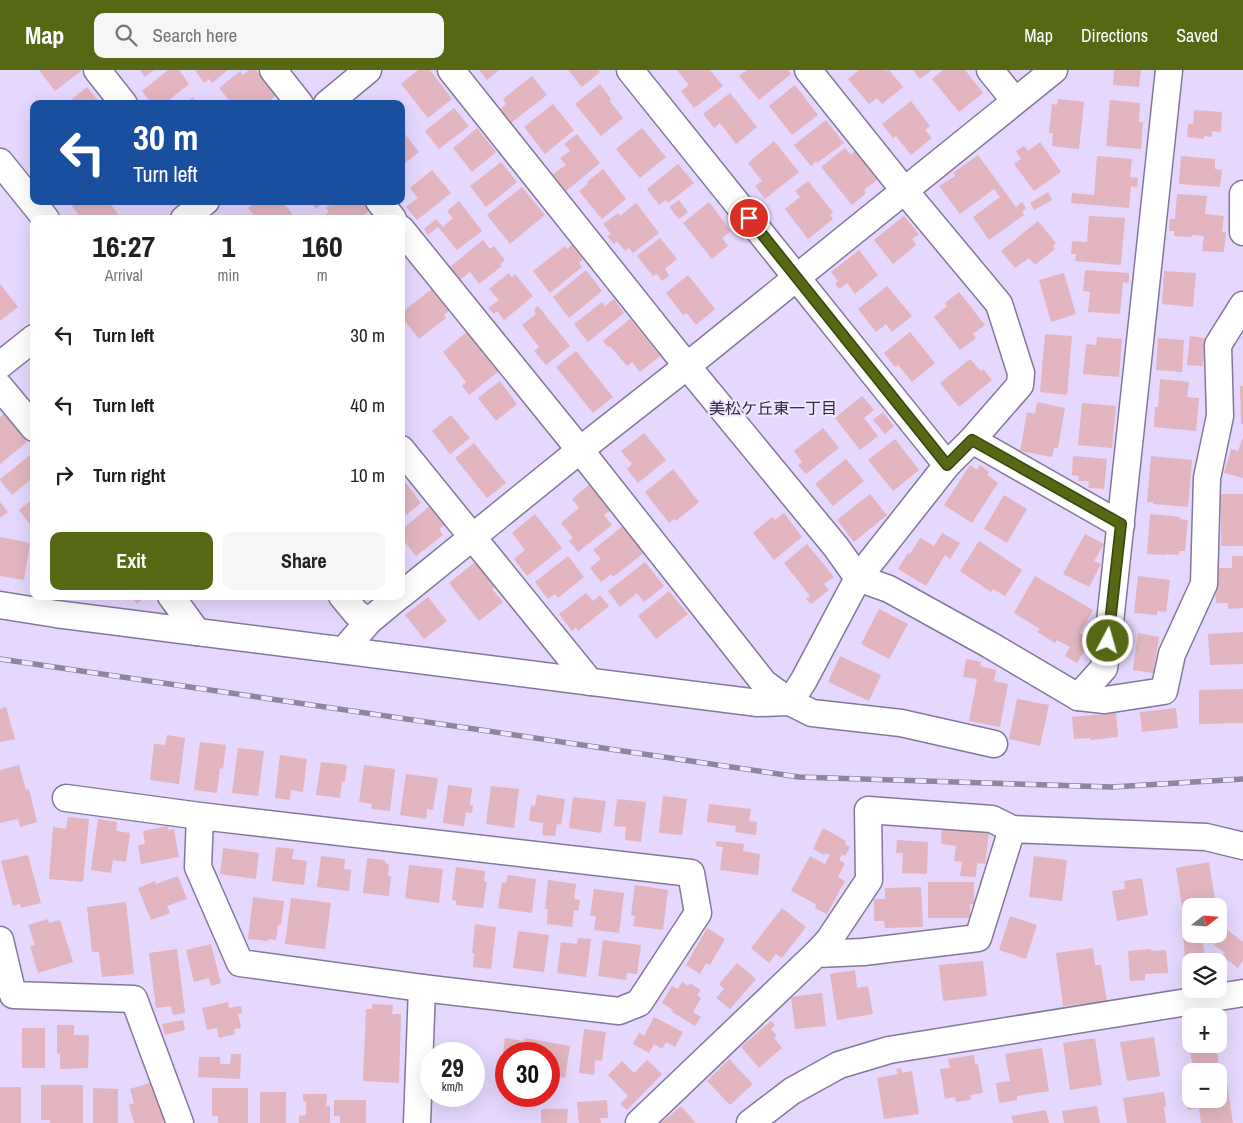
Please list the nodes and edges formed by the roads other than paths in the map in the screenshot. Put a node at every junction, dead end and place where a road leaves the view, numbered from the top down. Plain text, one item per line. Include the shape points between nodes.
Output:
1 (98, 70) edge
2 (273, 70) edge
3 (368, 70) edge
4 (451, 70) edge
5 (630, 70) edge
6 (808, 70) edge
7 (990, 70) edge
8 (1054, 70) edge
9 (1169, 70) edge
10 (121, 100) edge
11 (297, 100) edge
12 (332, 100) edge
13 (1015, 101) junction
14 (0, 162) edge
15 (904, 190) junction
16 (1243, 194) edge
17 (30, 199) edge
18 (35, 205) edge
19 (382, 205) edge
20 (207, 206) edge
21 (43, 215) edge
22 (191, 215) edge
23 (390, 215) edge
24 (1243, 232) edge
25 (405, 234) edge
26 (796, 278) junction
27 (1243, 305) edge
28 (30, 341) edge
29 (0, 365) edge
30 (687, 366) junction
31 (0, 387) edge
32 (30, 423) edge
33 (972, 440) junction
34 (580, 450) junction
35 (405, 454) edge
36 (947, 465) junction
37 (1121, 524) junction
38 (472, 537) junction
39 (858, 578) junction
40 (405, 592) edge
41 (174, 600) edge
42 (345, 600) edge
43 (395, 600) edge
44 (0, 605) edge
45 (369, 621) junction
46 (197, 632) junction
47 (344, 650) junction
48 (590, 682) junction
49 (1078, 697) junction
50 (790, 702) junction
51 (994, 744) dead end
52 (66, 798) dead end
53 (200, 816) junction
54 (1012, 829) junction
55 (1243, 846) edge
56 (0, 940) edge
57 (816, 954) junction
58 (422, 988) junction
59 (1243, 993) edge
60 (7, 995) edge
61 (180, 1123) edge
62 (418, 1123) edge
63 (639, 1123) edge
64 (750, 1123) edge

1 - 10 street
2 - 11 street
3 - 12 street
4 - 30 street
5 - 26 street
6 - 15 street
7 - 13 street
8 - 13 street
9 - 37 street
13 - 15 street
14 - 17 street
15 - 26 street
15 - 33 street via 999,304 1021,373 1020,385
16 - 24 street
18 - 21 street
19 - 23 street
20 - 22 street
25 - 34 street
26 - 30 street
26 - 36 street
27 - 49 street via 1218,345 1220,416 1208,478 1204,584 1172,654 1164,691 1105,700
28 - 29 street
30 - 34 street
30 - 39 street
31 - 32 street
33 - 36 street
33 - 37 street
34 - 38 street
34 - 50 street via 764,683
35 - 38 street
36 - 39 street
37 - 49 street via 1104,668
38 - 40 street
38 - 48 street
39 - 49 street via 890,589
39 - 50 street
41 - 46 street
42 - 45 street via 356,613
43 - 45 street
44 - 46 street
45 - 47 street
46 - 47 street
47 - 48 street
48 - 50 street via 758,703
50 - 51 street via 812,713 901,723
52 - 53 street
53 - 58 street via 198,867 240,963
53 - 58 street via 691,873 698,913 639,1003 619,1011
54 - 55 street via 1206,837
54 - 57 street via 978,938 863,952
54 - 57 street via 992,819 868,810 869,880
56 - 60 street
57 - 63 street
58 - 62 street
59 - 64 street via 889,1050 839,1065 792,1091
60 - 61 street via 134,1000

